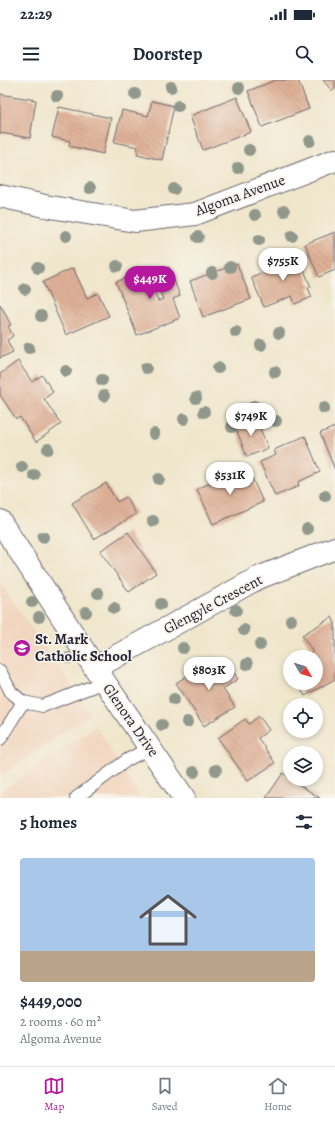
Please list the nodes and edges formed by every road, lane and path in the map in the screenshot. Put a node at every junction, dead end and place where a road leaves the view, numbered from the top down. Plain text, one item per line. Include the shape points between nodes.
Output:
1 (335, 160) edge
2 (0, 196) edge
3 (1, 524) edge
4 (335, 548) edge
5 (0, 671) edge
6 (99, 675) junction
7 (23, 702) junction
8 (0, 739) edge
9 (150, 748) junction
10 (76, 798) edge
11 (184, 798) edge

1 - 2 street, Algoma Avenue via 195,214 134,221
3 - 6 street, Glenora Drive
4 - 6 street, Glengyle Crescent via 258,578
5 - 7 lane via 11,692
6 - 7 lane via 43,706
6 - 9 street, Glenora Drive
7 - 8 lane
9 - 10 lane via 127,760
9 - 11 street, Glenora Drive

